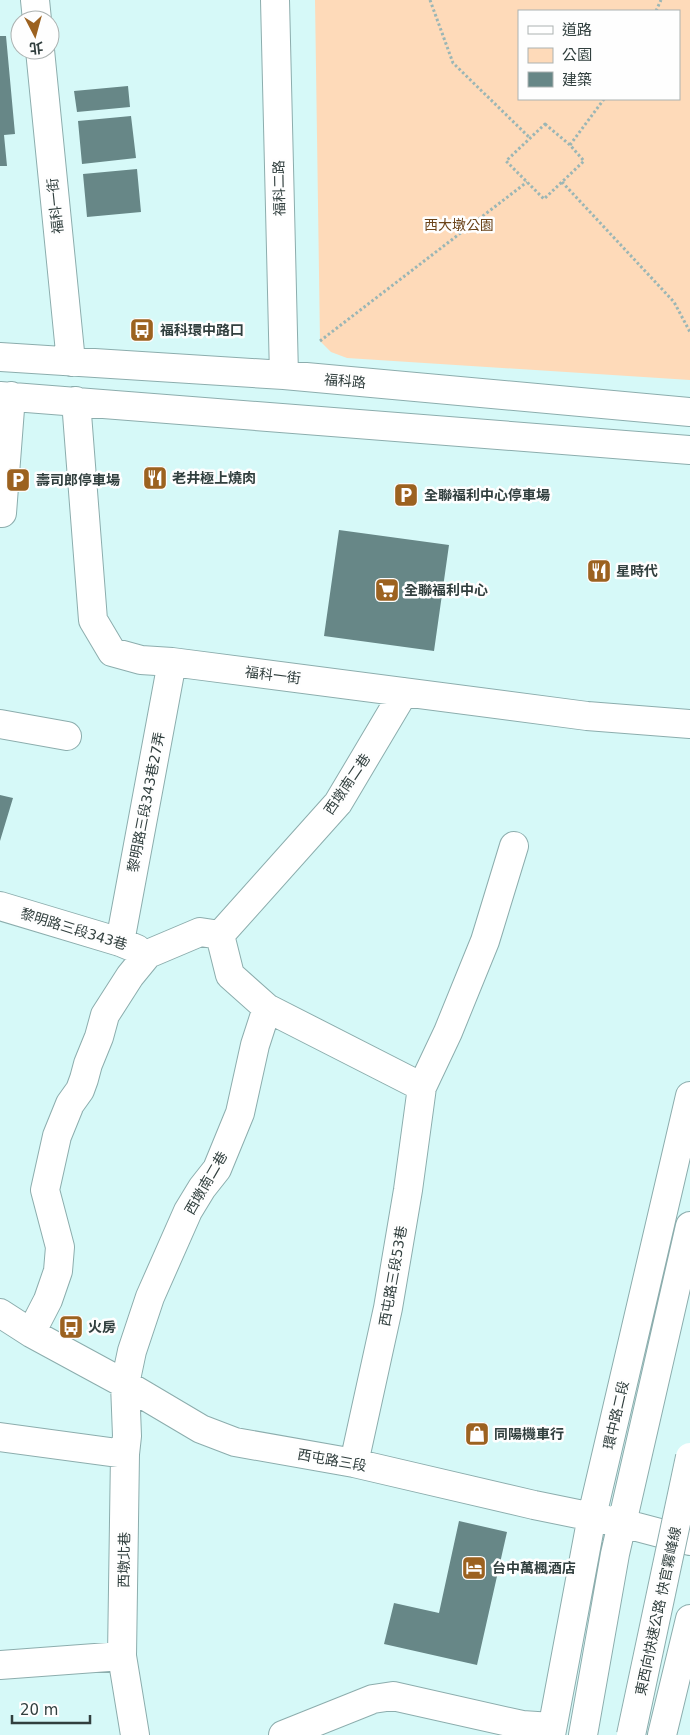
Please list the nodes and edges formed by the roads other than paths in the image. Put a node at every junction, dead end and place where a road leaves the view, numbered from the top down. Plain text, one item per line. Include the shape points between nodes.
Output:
1 (275, 0) edge
2 (41, 60) edge
3 (0, 357) edge
4 (71, 362) junction
5 (284, 376) junction
6 (5, 396) edge
7 (76, 401) junction
8 (690, 412) edge
9 (690, 450) edge
10 (0, 513) edge
11 (172, 662) junction
12 (404, 692) junction
13 (0, 724) edge
14 (690, 724) edge
15 (67, 736) dead end
16 (514, 846) dead end
17 (0, 906) edge
18 (220, 935) junction
19 (120, 942) junction
20 (148, 954) junction
21 (267, 1008) junction
22 (422, 1087) junction
23 (690, 1096) edge
24 (690, 1226) edge
25 (0, 1313) edge
26 (31, 1333) junction
27 (125, 1384) junction
28 (0, 1437) edge
29 (125, 1454) junction
30 (690, 1457) edge
31 (354, 1463) junction
32 (690, 1510) edge
33 (592, 1516) junction
34 (622, 1523) junction
35 (687, 1540) edge
36 (690, 1619) edge
37 (122, 1656) junction
38 (0, 1665) edge
39 (551, 1731) edge
40 (135, 1735) edge
41 (283, 1735) edge
42 (583, 1735) edge
43 (631, 1735) edge
44 (637, 1735) edge
45 (662, 1735) edge

1 - 5 main road, 福科二路
2 - 4 main road, 福科一街
3 - 4 main road, 福科路
4 - 5 main road, 福科路
5 - 8 main road, 福科路
6 - 7 main road
6 - 10 main road
7 - 9 main road
7 - 11 main road, 福科一街 via 93,620 112,652 141,660
11 - 12 main road, 福科一街
11 - 19 main road, 黎明路三段343巷27弄
12 - 14 main road, 福科一街 via 586,716
12 - 18 main road, 西墩南二巷 via 338,802
13 - 15 main road
16 - 22 main road, 西屯路三段53巷 via 485,941
17 - 19 main road, 黎明路三段343巷
18 - 20 main road via 200,932
18 - 21 main road via 230,975
19 - 20 main road, 黎明路三段343巷
20 - 26 main road via 105,1015 80,1090 70,1104 57,1136 45,1190 60,1247 58,1271
21 - 22 main road
21 - 27 main road, 西墩南二巷 via 240,1112 217,1169 188,1211 150,1297
22 - 31 main road, 西屯路三段53巷 via 388,1308
23 - 33 main road, 環中路二段
24 - 34 main road
25 - 26 main road, 西屯路三段
26 - 27 main road, 西屯路三段
27 - 29 main road, 西墩北巷
27 - 31 main road, 西屯路三段 via 201,1429 235,1442
28 - 29 main road
29 - 37 main road, 西墩北巷
30 - 43 main road, 東西向快速公路 快官霧峰線, bridge
31 - 33 main road, 西屯路三段
32 - 35 main road
33 - 34 main road, 西屯路三段
33 - 39 main road, 環中路二段
34 - 35 main road, 西屯路三段
34 - 42 main road
35 - 44 main road
36 - 45 main road
37 - 38 main road
37 - 40 main road, 西墩北巷
39 - 41 main road via 393,1696 373,1699

